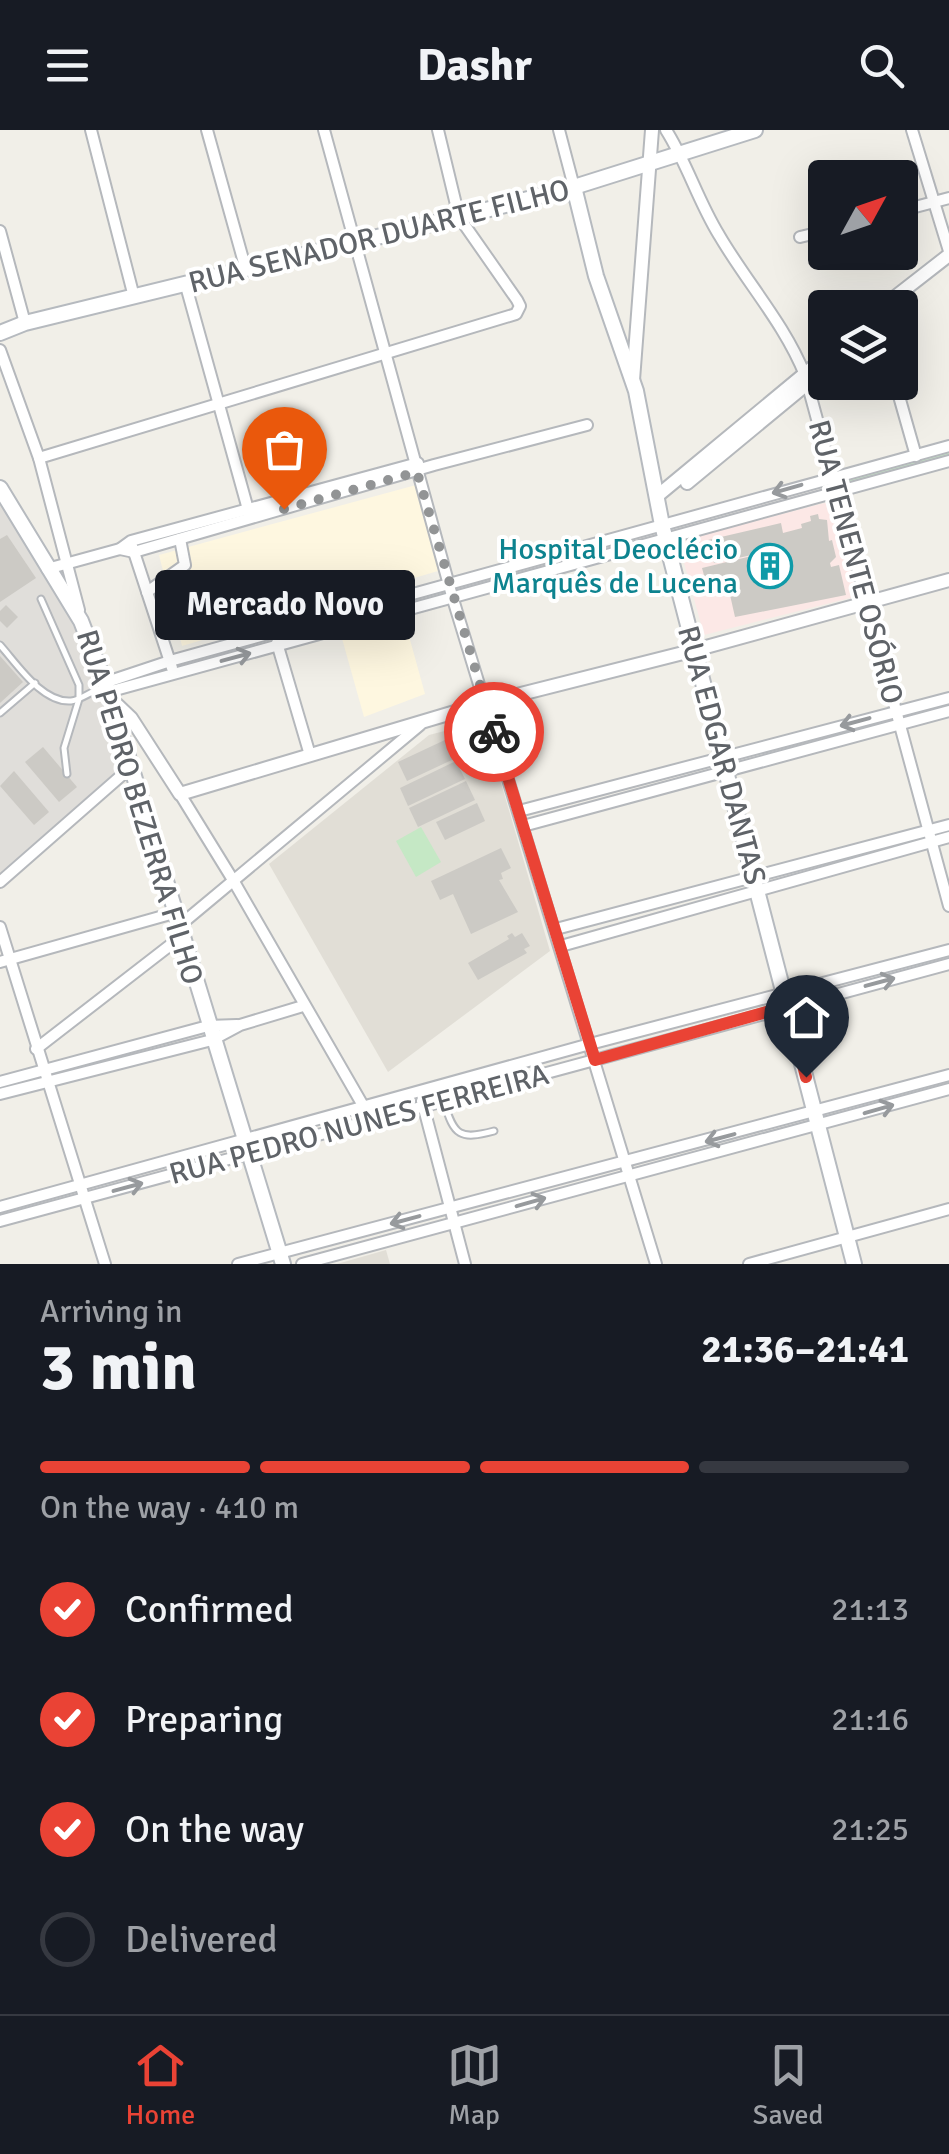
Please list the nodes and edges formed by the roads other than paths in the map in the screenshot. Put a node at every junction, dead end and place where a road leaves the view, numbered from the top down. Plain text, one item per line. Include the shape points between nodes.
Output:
1 (90, 130) edge
2 (207, 130) edge
3 (324, 130) edge
4 (438, 130) edge
5 (560, 130) edge
6 (652, 130) edge
7 (666, 130) edge
8 (756, 130) edge
9 (912, 130) edge
10 (735, 133) edge
11 (680, 153) junction
12 (649, 164) junction
13 (574, 186) junction
14 (949, 198) edge
15 (932, 203) junction
16 (918, 206) edge
17 (460, 217) junction
18 (0, 231) edge
19 (808, 235) edge
20 (800, 237) dead end
21 (354, 243) junction
22 (949, 253) edge
23 (949, 266) edge
24 (246, 270) junction
25 (186, 286) junction
26 (903, 290) edge
27 (918, 290) edge
28 (134, 297) junction
29 (24, 323) junction
30 (0, 333) edge
31 (0, 350) edge
32 (384, 355) junction
33 (633, 380) junction
34 (807, 380) junction
35 (900, 400) edge
36 (218, 404) junction
37 (587, 425) dead end
38 (949, 446) edge
39 (916, 456) junction
40 (38, 458) junction
41 (949, 461) edge
42 (416, 467) junction
43 (832, 477) junction
44 (0, 488) edge
45 (836, 491) junction
46 (657, 502) junction
47 (249, 514) junction
48 (664, 532) junction
49 (180, 538) junction
50 (132, 546) junction
51 (581, 548) junction
52 (585, 561) junction
53 (68, 563) junction
54 (47, 569) junction
55 (491, 573) junction
56 (949, 580) edge
57 (494, 585) junction
58 (450, 590) junction
59 (148, 592) junction
60 (42, 599) dead end
61 (866, 602) junction
62 (81, 621) junction
63 (274, 633) junction
64 (0, 645) edge
65 (277, 646) junction
66 (695, 650) junction
67 (172, 667) junction
68 (35, 683) junction
69 (107, 690) junction
70 (79, 698) junction
71 (949, 698) edge
72 (485, 703) junction
73 (897, 711) junction
74 (949, 711) edge
75 (0, 713) edge
76 (424, 721) junction
77 (900, 724) junction
78 (310, 755) junction
79 (724, 764) junction
80 (130, 768) junction
81 (67, 774) dead end
82 (180, 794) junction
83 (519, 811) junction
84 (523, 826) junction
85 (949, 826) edge
86 (931, 836) junction
87 (949, 836) edge
88 (233, 880) junction
89 (0, 882) edge
90 (755, 883) junction
91 (946, 883) edge
92 (949, 906) edge
93 (178, 925) junction
94 (0, 927) edge
95 (556, 930) junction
96 (560, 946) junction
97 (949, 950) edge
98 (5, 961) edge
99 (949, 964) edge
100 (786, 999) junction
101 (304, 1006) junction
102 (210, 1033) junction
103 (590, 1044) junction
104 (36, 1048) junction
105 (595, 1060) junction
106 (42, 1069) junction
107 (949, 1075) edge
108 (47, 1081) junction
109 (0, 1082) edge
110 (949, 1089) edge
111 (420, 1091) junction
112 (0, 1094) edge
113 (444, 1100) junction
114 (424, 1105) junction
115 (364, 1107) junction
116 (370, 1118) junction
117 (817, 1119) junction
118 (494, 1131) dead end
119 (246, 1146) junction
120 (183, 1155) junction
121 (626, 1169) junction
122 (187, 1170) junction
123 (80, 1183) junction
124 (84, 1198) junction
125 (0, 1207) edge
126 (448, 1208) junction
127 (949, 1208) edge
128 (0, 1221) edge
129 (453, 1224) junction
130 (846, 1236) junction
131 (281, 1259) edge
132 (105, 1264) edge
133 (238, 1264) edge
134 (302, 1264) edge
135 (465, 1264) edge
136 (656, 1264) edge
137 (748, 1264) edge
138 (854, 1264) edge

1 - 28 street
2 - 24 street
3 - 21 street
4 - 17 street
5 - 13 street, RUA EDGAR DANTAS
6 - 12 street
7 - 11 street, RUA TENENTE OSÓRIO
8 - 10 main road, RUA SENADOR DUARTE FILHO
9 - 15 street
10 - 11 main road, RUA SENADOR DUARTE FILHO
11 - 12 main road, RUA SENADOR DUARTE FILHO
11 - 34 street, RUA TENENTE OSÓRIO via 702,205 789,338
12 - 13 main road, RUA SENADOR DUARTE FILHO
12 - 33 street
13 - 17 main road, RUA SENADOR DUARTE FILHO
13 - 33 main road, RUA EDGAR DANTAS via 596,276
14 - 15 street
15 - 16 street
15 - 22 street
17 - 21 main road, RUA SENADOR DUARTE FILHO
17 - 32 street via 520,310
18 - 29 street
19 - 20 street
21 - 24 main road, RUA SENADOR DUARTE FILHO
21 - 32 street
22 - 26 street
23 - 27 street
24 - 25 main road, RUA SENADOR DUARTE FILHO
25 - 28 main road, RUA SENADOR DUARTE FILHO
25 - 36 street
28 - 29 main road, RUA SENADOR DUARTE FILHO
29 - 30 main road, RUA SENADOR DUARTE FILHO
31 - 40 street, RUA PEDRO BEZERRA FILHO
32 - 36 street
32 - 42 street
33 - 46 main road, RUA EDGAR DANTAS
34 - 43 street, RUA TENENTE OSÓRIO
34 - 46 street
35 - 39 street
36 - 40 street
36 - 47 street
37 - 42 street
38 - 39 street
39 - 43 street
40 - 53 street, RUA PEDRO BEZERRA FILHO
41 - 45 street
42 - 47 street
42 - 58 street
43 - 45 street, RUA TENENTE OSÓRIO
43 -> 48 street
44 - 54 main road
45 - 48 street
45 - 61 street, RUA TENENTE OSÓRIO
46 - 48 main road, RUA EDGAR DANTAS
47 - 49 street
47 - 50 street
48 - 51 street
48 - 52 street
48 - 66 main road, RUA EDGAR DANTAS
49 - 50 street
49 - 59 street via 185,565
50 - 53 street
50 - 59 street
51 - 52 street
51 - 55 street
52 - 57 street
53 - 54 street
53 - 62 street, RUA PEDRO BEZERRA FILHO
54 - 62 main road
55 - 57 street
55 - 58 street
56 - 61 street
57 - 58 street
58 - 63 street
58 - 65 street
58 - 72 street
59 - 67 street
60 - 70 lane
61 - 66 street
61 - 73 street, RUA TENENTE OSÓRIO
62 - 69 main road, RUA PEDRO BEZERRA FILHO
63 - 65 street
63 - 67 street
64 - 68 lane
67 -> 65 street
65 - 78 street
66 - 72 street
66 - 79 main road, RUA EDGAR DANTAS
67 - 69 street
68 - 70 lane via 55,699
68 - 75 lane
69 - 70 lane
69 - 80 main road, RUA PEDRO BEZERRA FILHO
69 - 82 street
70 - 81 lane via 64,748
71 - 73 street
72 - 76 street
72 - 83 street
73 - 77 street, RUA TENENTE OSÓRIO
73 -> 79 street
74 - 77 street
76 - 78 street
76 - 88 street
77 - 79 street
77 - 86 street, RUA TENENTE OSÓRIO
78 - 82 street
79 - 83 street
79 - 84 street
79 - 90 main road, RUA EDGAR DANTAS
80 - 89 street
80 - 93 main road, RUA PEDRO BEZERRA FILHO
82 - 88 street
83 - 84 street
84 - 95 street
85 - 86 street
86 - 87 street
86 - 90 street
86 - 91 street, RUA TENENTE OSÓRIO
88 - 93 street
88 - 101 street
90 - 95 street
90 - 96 street
90 - 100 main road, RUA EDGAR DANTAS
91 - 92 street, RUA TENENTE OSÓRIO
93 - 98 street
93 - 102 main road, RUA PEDRO BEZERRA FILHO
93 - 104 street
94 - 98 street
95 - 96 street
96 - 103 street
97 - 100 street, RUA PEDRO NUNES FERREIRA
98 - 104 street
100 -> 99 street, RUA PEDRO NUNES FERREIRA
100 - 103 street, RUA PEDRO NUNES FERREIRA
100 - 105 street, RUA PEDRO NUNES FERREIRA
100 - 117 main road, RUA EDGAR DANTAS
101 - 102 street
101 - 115 street
102 - 106 street
102 - 108 street
102 - 119 main road, RUA PEDRO BEZERRA FILHO
103 - 105 street
103 - 111 street, RUA PEDRO NUNES FERREIRA
104 - 106 street
105 - 113 street, RUA PEDRO NUNES FERREIRA
105 - 121 street
106 - 108 street
106 - 109 street
107 - 117 street
108 - 112 street
108 - 123 street
117 -> 110 street
111 - 114 street
111 - 115 street, RUA PEDRO NUNES FERREIRA
113 - 114 street, RUA PEDRO NUNES FERREIRA
113 - 118 lane via 458,1133
114 - 116 street, RUA PEDRO NUNES FERREIRA
114 - 126 street
115 - 116 street
115 - 119 street, RUA PEDRO NUNES FERREIRA
116 - 119 street, RUA PEDRO NUNES FERREIRA
117 - 121 street
117 - 130 main road, RUA EDGAR DANTAS
119 - 120 street, RUA PEDRO NUNES FERREIRA
119 - 122 street, RUA PEDRO NUNES FERREIRA
119 - 131 main road, RUA PEDRO BEZERRA FILHO
120 - 122 street
120 - 123 street, RUA PEDRO NUNES FERREIRA
121 - 126 street
129 -> 121 street
121 - 136 street
124 -> 122 street, RUA PEDRO NUNES FERREIRA
123 - 124 street
123 - 125 street, RUA PEDRO NUNES FERREIRA
124 - 128 street, RUA PEDRO NUNES FERREIRA
124 - 132 street
126 - 129 street
126 -> 131 street
127 - 130 street
129 - 134 street
129 - 135 street
130 - 137 street
130 - 138 main road, RUA EDGAR DANTAS
131 - 133 street

